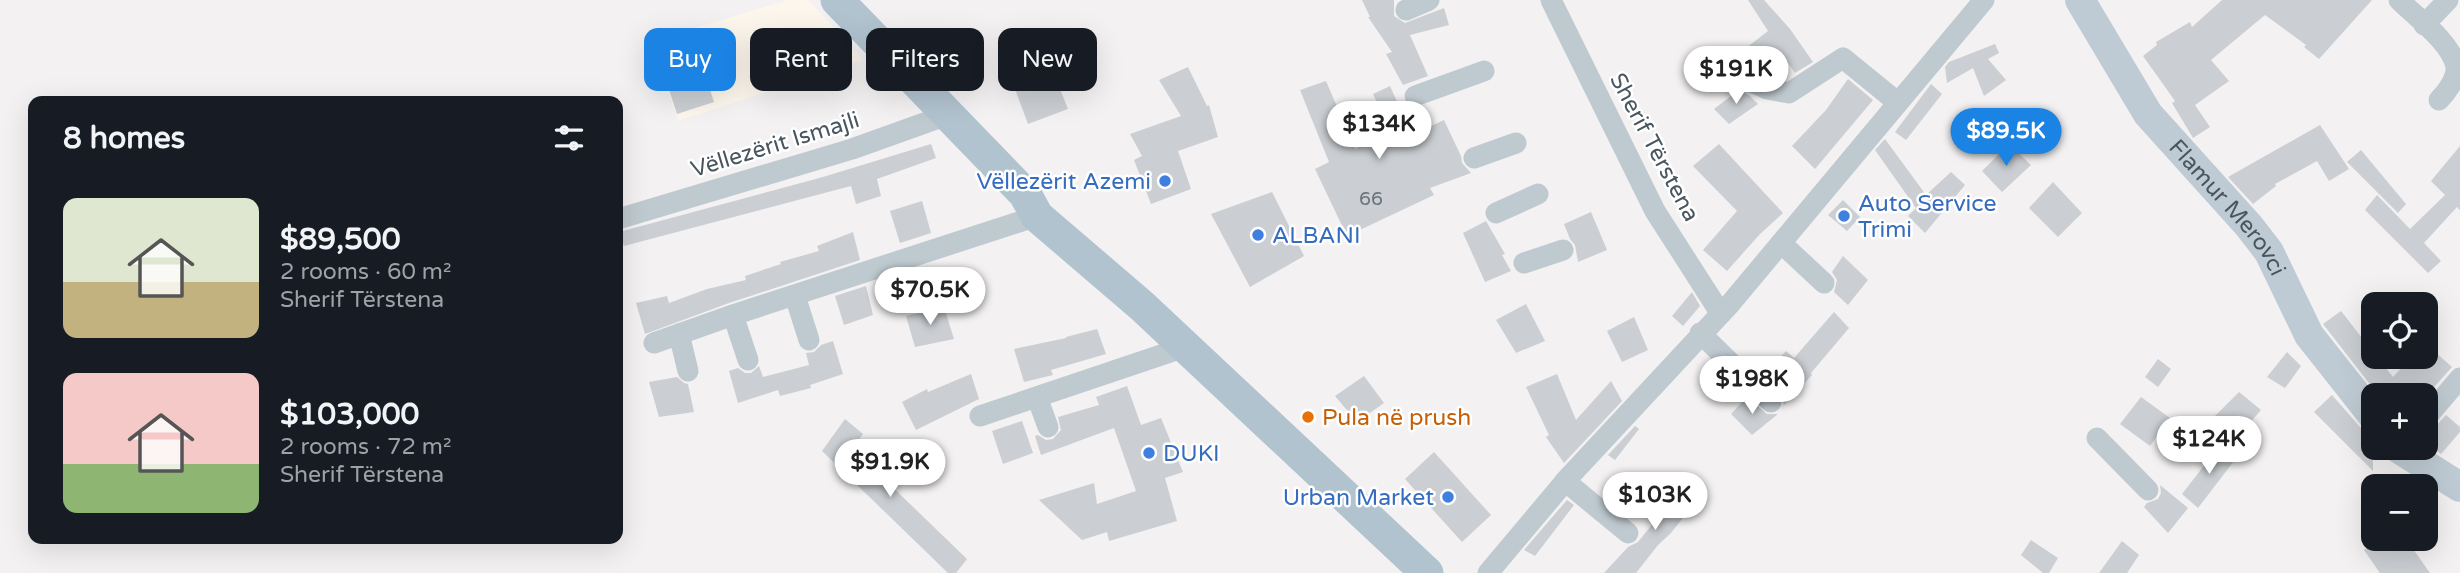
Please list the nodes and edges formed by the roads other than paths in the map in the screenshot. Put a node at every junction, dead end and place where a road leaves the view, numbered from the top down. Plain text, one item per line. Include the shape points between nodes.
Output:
1 (1429, 0) edge
2 (1551, 0) edge
3 (2080, 0) edge
4 (2399, 0) edge
5 (2448, 0) edge
6 (846, 3) edge
7 (1975, 3) edge
8 (1406, 10) dead end
9 (2424, 25) junction
10 (1484, 71) dead end
11 (1731, 72) dead end
12 (1415, 96) dead end
13 (2440, 100) dead end
14 (1897, 102) junction
15 (947, 115) junction
16 (1516, 143) dead end
17 (1474, 158) dead end
18 (1538, 194) dead end
19 (1496, 213) dead end
20 (1037, 216) junction
21 (623, 218) edge
22 (1781, 243) junction
23 (1563, 250) dead end
24 (1524, 263) dead end
25 (1824, 282) dead end
26 (795, 296) junction
27 (1721, 314) junction
28 (733, 315) junction
29 (679, 334) junction
30 (1701, 334) junction
31 (809, 340) dead end
32 (654, 343) dead end
33 (1185, 347) junction
34 (748, 360) dead end
35 (688, 371) dead end
36 (2460, 378) edge
37 (1037, 397) junction
38 (2361, 401) edge
39 (1771, 402) dead end
40 (2438, 404) edge
41 (980, 416) dead end
42 (1048, 427) dead end
43 (2097, 438) dead end
44 (2418, 460) edge
45 (1565, 481) junction
46 (2460, 487) edge
47 (2148, 490) dead end
48 (1628, 533) dead end
49 (1427, 573) edge
50 (1488, 573) edge

1 - 8 street
2 - 27 street, Sherif Tërstena via 1655,211
3 - 38 street, Flamur Merovci via 2148,114 2269,252 2309,335
4 - 9 street
5 - 9 street
6 - 15 main road
7 - 14 street
9 - 13 street via 2446,46 2456,69
10 - 12 street
11 - 14 street via 1767,89 1789,93 1843,58
14 - 22 street
15 - 20 main road via 1025,194
15 - 21 street, Vëllezërit Ismajli via 852,149
16 - 17 street
18 - 19 street
20 - 26 street
20 - 33 main road
22 - 25 street
22 - 27 street
23 - 24 street
26 - 28 street
26 - 31 street
27 - 30 street
28 - 29 street
28 - 34 street
29 - 32 street
29 - 35 street
30 - 39 street
30 - 45 street
33 - 37 street
33 - 49 main road
36 - 40 street
37 - 41 street
37 - 42 street
43 - 47 street
44 - 46 street
45 - 48 street
45 - 50 street

